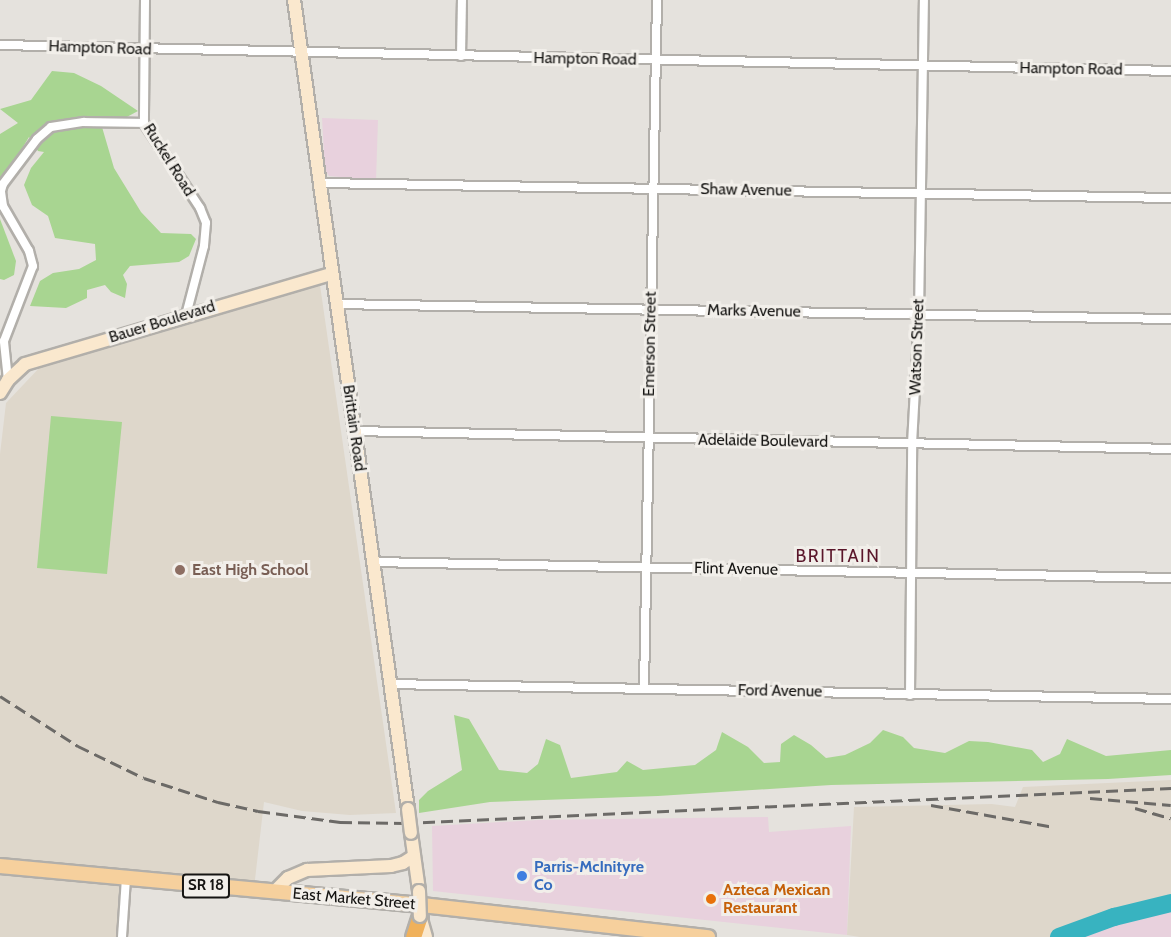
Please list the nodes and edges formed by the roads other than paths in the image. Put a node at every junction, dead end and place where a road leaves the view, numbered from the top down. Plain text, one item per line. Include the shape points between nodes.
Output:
1 (145, 0) edge
2 (294, 0) edge
3 (462, 0) edge
4 (657, 0) edge
5 (924, 0) edge
6 (0, 45) edge
7 (142, 49) junction
8 (302, 53) junction
9 (461, 56) junction
10 (656, 60) junction
11 (924, 65) junction
12 (1171, 71) edge
13 (144, 123) junction
14 (321, 183) junction
15 (652, 189) junction
16 (920, 193) junction
17 (1171, 198) edge
18 (331, 274) junction
19 (336, 304) junction
20 (650, 309) junction
21 (919, 314) junction
22 (186, 315) junction
23 (1171, 319) edge
24 (4, 378) edge
25 (0, 393) edge
26 (355, 431) junction
27 (649, 438) junction
28 (912, 444) junction
29 (1171, 449) edge
30 (373, 562) junction
31 (645, 566) junction
32 (912, 573) junction
33 (1171, 578) edge
34 (390, 684) junction
35 (644, 688) junction
36 (910, 694) junction
37 (1171, 699) edge
38 (414, 856) junction
39 (0, 866) edge
40 (126, 879) junction
41 (274, 892) junction
42 (420, 916) junction
43 (609, 932) edge
44 (122, 937) edge
45 (413, 937) edge
46 (426, 937) edge
47 (708, 937) edge

1 - 7 street, Ruckel Road
2 - 8 main road, Brittain Road
3 - 9 street
4 - 10 street, Emerson Street
5 - 11 street, Watson Street
6 - 7 street, Hampton Road
7 - 8 street, Hampton Road
7 - 13 street, Ruckel Road
8 - 9 street, Hampton Road
8 - 14 main road, Brittain Road
9 - 10 street, Hampton Road
10 - 11 street, Hampton Road
10 - 15 street, Emerson Street
11 - 12 street, Hampton Road
11 - 16 street, Watson Street
13 - 22 street, Ruckel Road via 200,208 206,224
13 - 24 street via 84,122 51,127 3,184 3,206 29,251 33,266 4,341
14 - 15 street, Shaw Avenue
14 - 18 main road, Brittain Road
15 - 16 street, Shaw Avenue
15 - 20 street, Emerson Street
16 - 17 street, Shaw Avenue
16 - 21 street, Watson Street
18 - 19 main road, Brittain Road
18 - 22 main road, Bauer Boulevard
19 - 20 street, Marks Avenue
19 - 26 main road, Brittain Road
20 - 21 street, Marks Avenue
20 - 27 street, Emerson Street
21 - 23 street, Marks Avenue
21 - 28 street, Watson Street
22 - 24 main road, Bauer Boulevard via 25,364
24 - 25 main road
26 - 27 street, Adelaide Boulevard
26 - 30 main road, Brittain Road
27 - 28 street, Adelaide Boulevard
27 - 31 street, Emerson Street
28 - 29 street, Adelaide Boulevard
28 - 32 street, Watson Street
30 - 31 street, Flint Avenue
30 - 34 main road, Brittain Road
31 - 32 street, Flint Avenue
31 - 35 street, Emerson Street
32 - 33 street, Flint Avenue
32 - 36 street, Watson Street
34 - 35 street, Ford Avenue
34 - 38 main road, Brittain Road, bridge
35 - 36 street, Ford Avenue
36 - 37 street, Ford Avenue
38 - 41 main road via 391,866 307,870 288,878
38 - 42 main road, Brittain Road, bridge
39 - 40 main road, East Market Street / SR 18
40 - 41 main road, East Market Street / SR 18
40 - 44 street
41 - 43 main road, East Market Street / SR 18 via 422,905
42 - 45 highway
42 - 46 main road, Brittain Road
43 - 47 main road, East Market Street / SR 18

